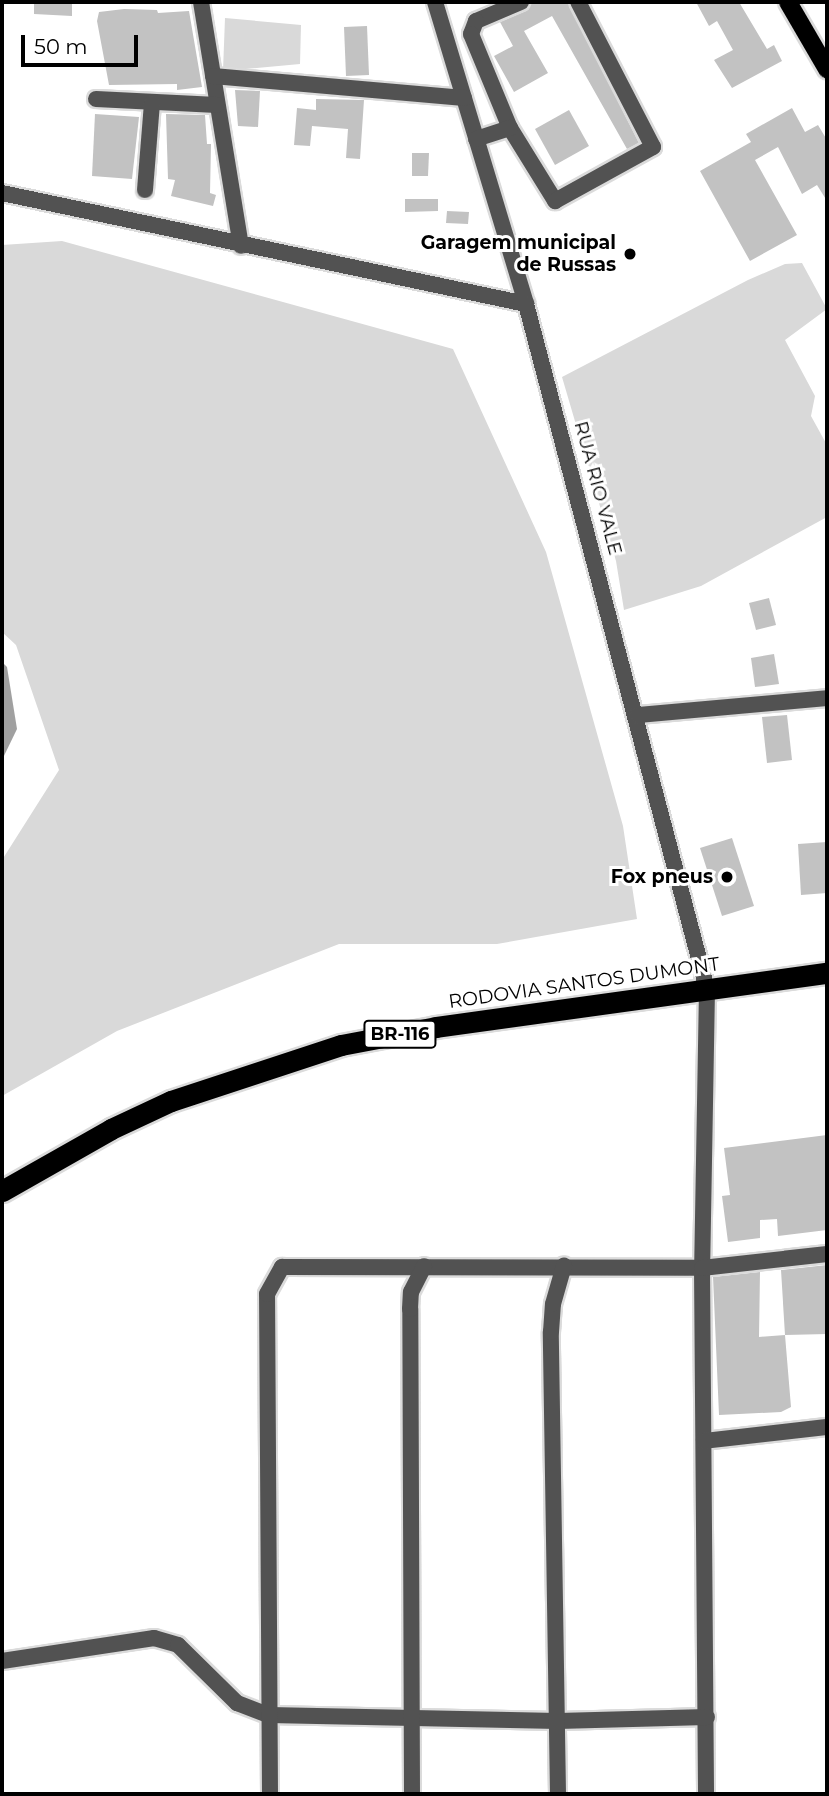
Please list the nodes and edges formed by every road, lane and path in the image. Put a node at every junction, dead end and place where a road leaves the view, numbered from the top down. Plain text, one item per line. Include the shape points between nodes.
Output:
1 (197, 2) edge
2 (435, 2) edge
3 (521, 2) edge
4 (578, 2) edge
5 (788, 2) edge
6 (827, 69) edge
7 (213, 76) junction
8 (464, 98) junction
9 (96, 99) dead end
10 (152, 103) junction
11 (217, 105) junction
12 (510, 128) junction
13 (476, 139) junction
14 (145, 190) dead end
15 (2, 193) edge
16 (240, 246) junction
17 (526, 304) junction
18 (827, 698) edge
19 (638, 716) junction
20 (827, 973) edge
21 (707, 989) junction
22 (2, 1191) edge
23 (827, 1254) edge
24 (424, 1266) junction
25 (564, 1266) junction
26 (702, 1268) junction
27 (827, 1427) edge
28 (704, 1441) junction
29 (2, 1661) edge
30 (270, 1715) junction
31 (412, 1717) junction
32 (706, 1717) junction
33 (558, 1721) junction
34 (270, 1794) edge
35 (412, 1794) edge
36 (558, 1794) edge
37 (706, 1794) edge

1 - 7 street
2 - 8 street, RUA RIO VALE
3 - 12 street via 471,26
4 - 12 street via 653,147 555,201
5 - 6 main road
7 - 8 street
7 - 11 street
8 - 13 street, RUA RIO VALE
9 - 10 street
10 - 11 street
10 - 14 street
11 - 16 street
12 - 13 street
13 - 17 street, RUA RIO VALE
15 - 16 street
16 - 17 street
17 - 19 street, RUA RIO VALE
18 - 19 street
19 - 21 street, RUA RIO VALE
20 - 21 highway, RODOVIA SANTOS DUMONT / BR-116
21 - 22 highway, RODOVIA SANTOS DUMONT / BR-116 via 341,1045 171,1101
21 - 26 street, RUA RIO VALE
23 - 26 street
24 - 25 street
24 - 30 street via 292,1264 282,1267 270,1281
24 - 31 street via 411,1292 410,1309
25 - 26 street
25 - 33 street via 552,1304 551,1332
26 - 28 street, RUA RIO VALE
27 - 28 street
28 - 32 street, RUA RIO VALE
29 - 30 street via 154,1638 178,1645 237,1703
30 - 31 street
30 - 34 street
31 - 33 street
31 - 35 street
32 - 33 street
32 - 37 street, RUA RIO VALE
33 - 36 street

